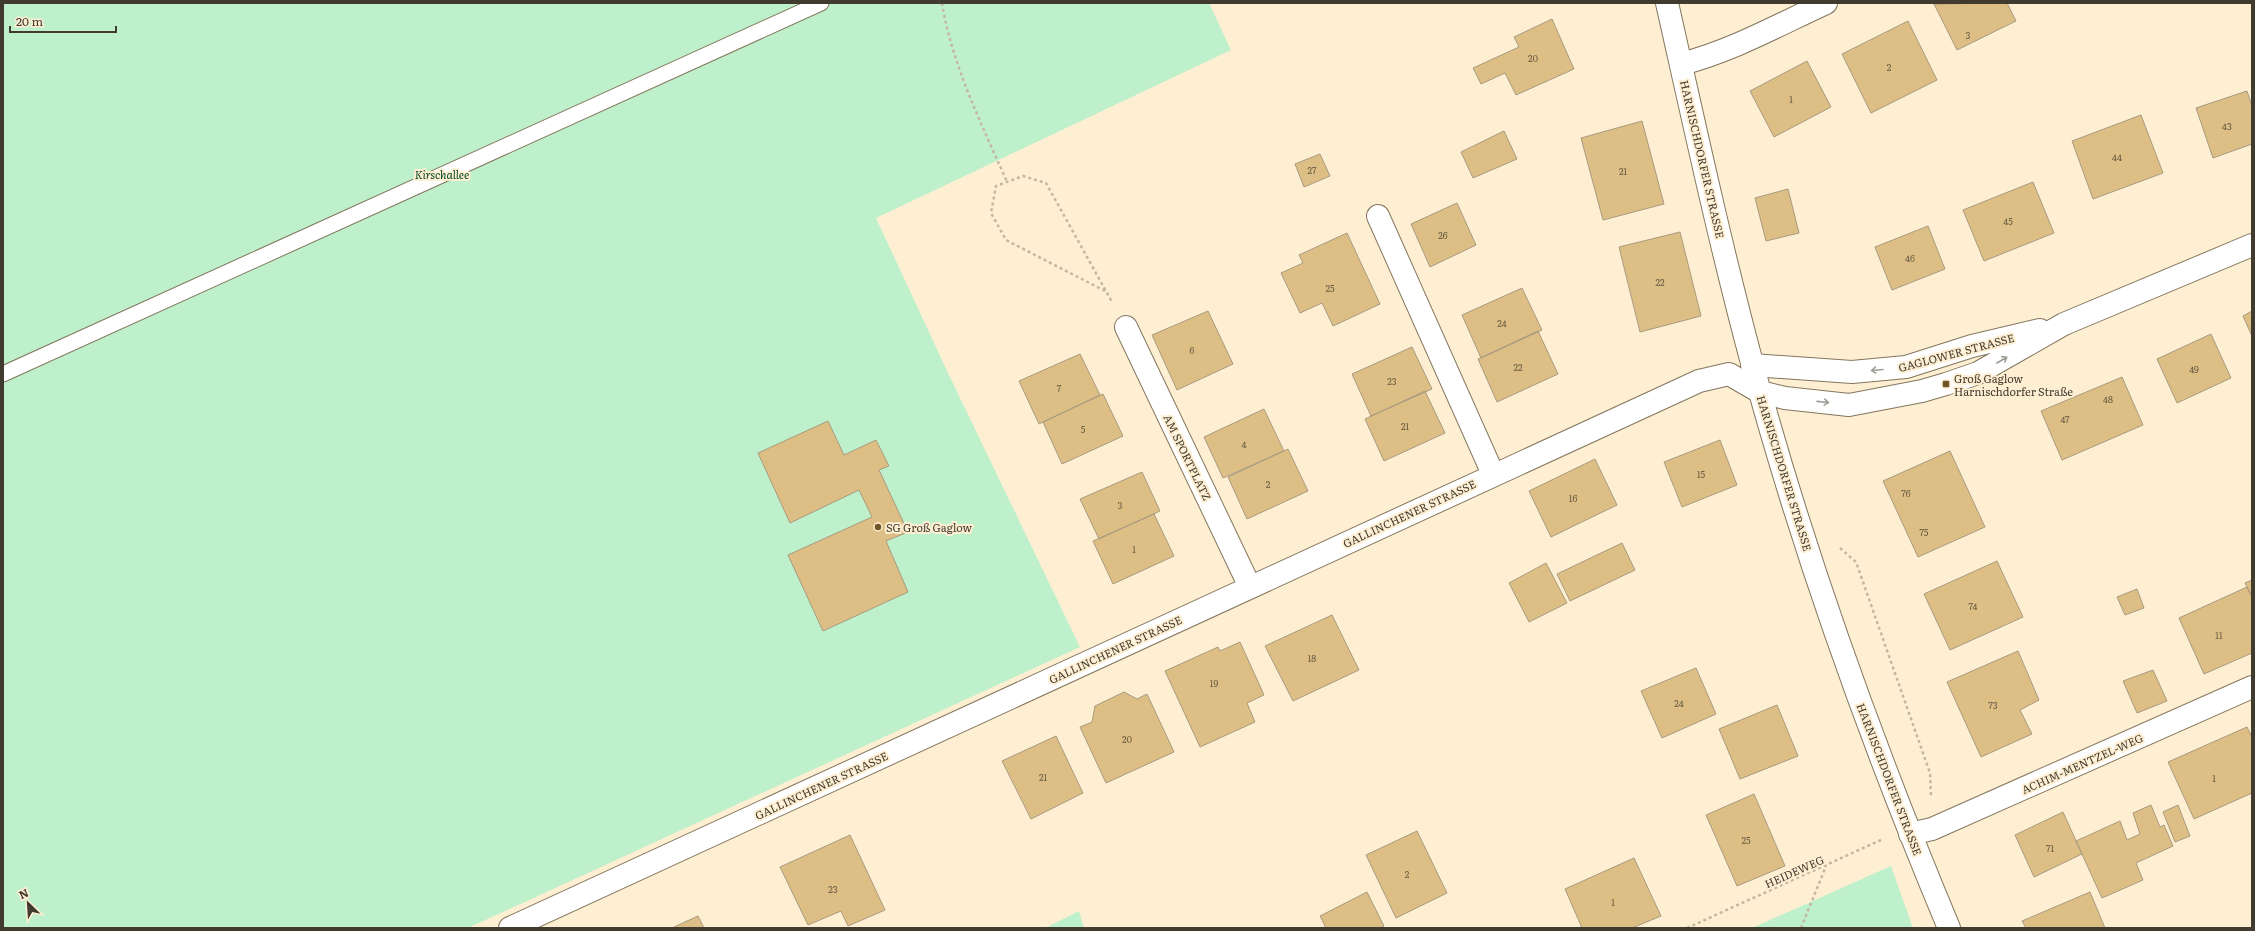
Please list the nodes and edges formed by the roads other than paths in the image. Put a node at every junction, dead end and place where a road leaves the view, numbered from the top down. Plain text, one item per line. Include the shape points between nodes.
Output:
1 (821, 3) edge
2 (1667, 3) edge
3 (1826, 3) edge
4 (1681, 64) junction
5 (1378, 216) dead end
6 (2252, 245) edge
7 (2064, 324) junction
8 (1126, 327) road end
9 (1752, 365) junction
10 (3, 374) edge
11 (1725, 375) junction
12 (1760, 392) junction
13 (1493, 474) junction
14 (1250, 587) junction
15 (2252, 687) edge
16 (1910, 834) junction
17 (510, 928) edge
18 (1949, 928) edge

1 - 10 lane
2 - 4 street, HARNISCHDORFER STRASSE
3 - 4 street via 1732,47
4 - 9 street, HARNISCHDORFER STRASSE
5 - 13 street
6 - 7 street, GAGLOWER STRASSE
7 -> 9 street, GAGLOWER STRASSE via 1972,346 1906,367 1852,372
12 -> 7 street, GAGLOWER STRASSE via 1784,398 1849,405 1922,391 1978,373
8 - 14 street, AM SPORTPLATZ
9 - 11 lane, GAGLOWER STRASSE
9 - 12 street, HARNISCHDORFER STRASSE
11 - 12 street, GAGLOWER STRASSE
11 - 13 street, GALLINCHENER STRASSE via 1699,381
12 - 16 street, HARNISCHDORFER STRASSE via 1826,610
13 - 14 street, GALLINCHENER STRASSE
14 - 17 street, GALLINCHENER STRASSE
15 - 16 street, ACHIM-MENTZEL-WEG via 1932,829
16 - 18 street, HARNISCHDORFER STRASSE

